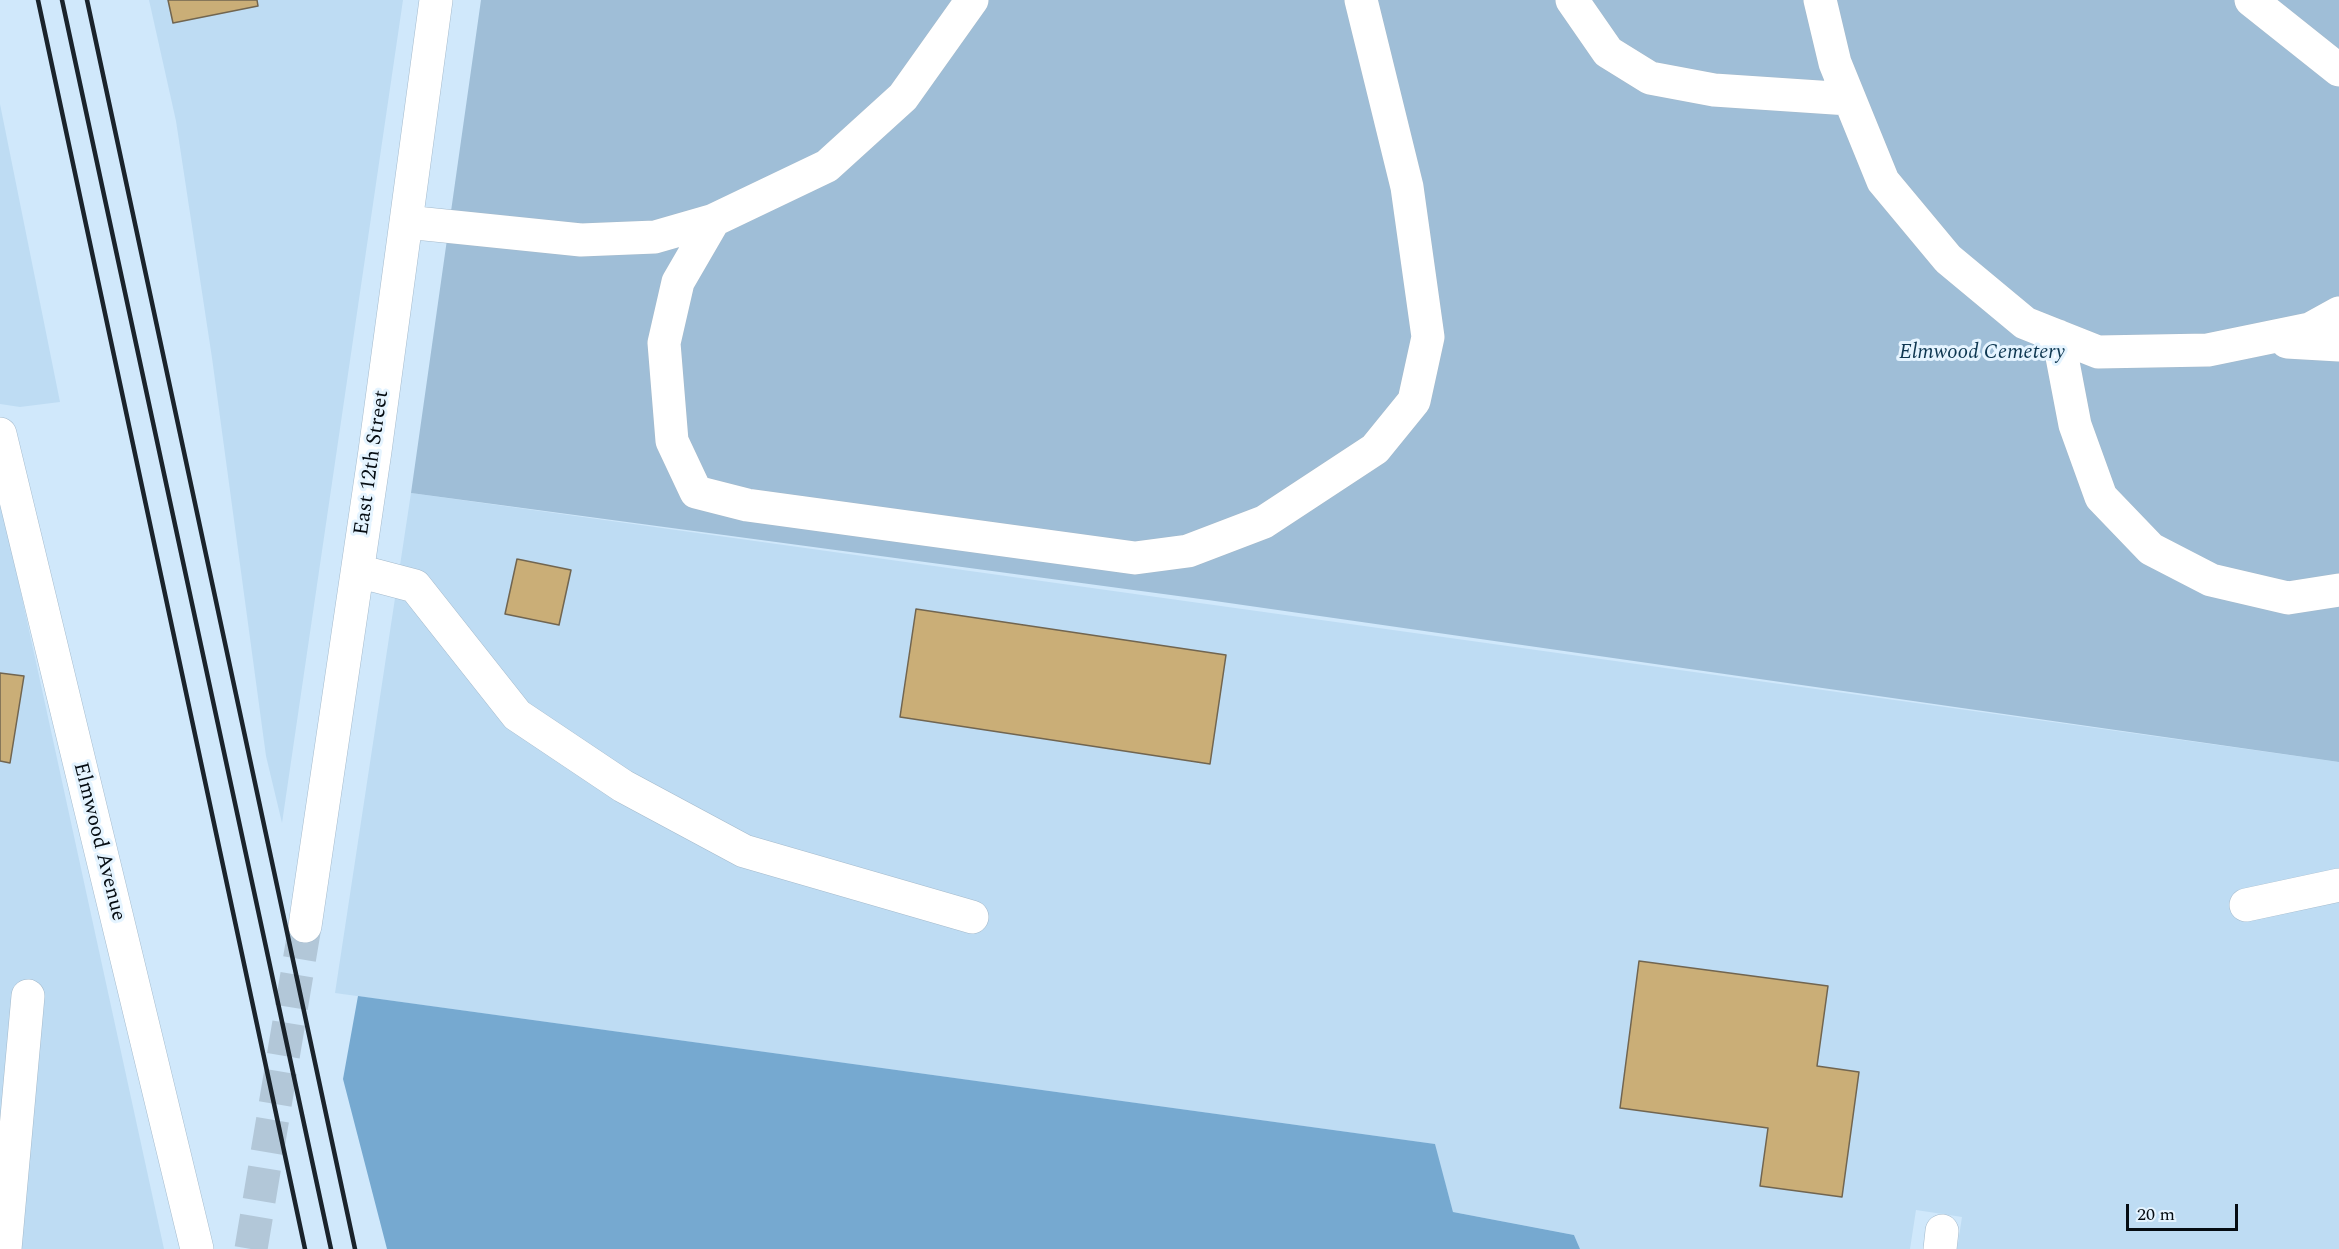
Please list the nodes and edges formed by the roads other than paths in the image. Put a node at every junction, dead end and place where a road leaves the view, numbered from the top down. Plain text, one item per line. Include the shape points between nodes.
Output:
1 (436, 0) edge
2 (972, 0) edge
3 (1361, 0) edge
4 (1572, 0) edge
5 (1820, 0) edge
6 (2251, 0) edge
7 (2339, 70) edge
8 (1849, 99) junction
9 (714, 219) junction
10 (406, 222) junction
11 (2339, 314) edge
12 (2058, 336) junction
13 (2258, 340) junction
14 (2339, 345) edge
15 (0, 434) edge
16 (358, 571) junction
17 (2339, 590) edge
18 (2339, 885) edge
19 (2246, 905) dead end
20 (972, 917) dead end
21 (305, 926) tunnel mouth
22 (28, 996) dead end
23 (5, 1249) edge
24 (197, 1249) edge

1 - 10 street, East 12th Street
2 - 9 street via 903,97 827,166
3 - 9 street via 1407,187 1428,337 1414,401 1375,450 1264,522 1188,551 1135,558 747,505 696,492 672,441 664,343 678,282
4 - 8 street via 1608,52 1650,78 1714,90
5 - 8 street via 1835,63
6 - 7 street
8 - 12 street via 1883,181 1948,259 2025,323
9 - 10 street via 655,237 581,240
10 - 16 street, East 12th Street
11 - 13 street via 2310,329
12 - 13 street via 2098,352 2208,350
12 - 17 street via 2074,425 2101,497 2151,549 2211,580 2288,598
13 - 14 street
15 - 24 street, Elmwood Avenue
16 - 20 street via 415,586 517,715 624,786 744,851
16 - 21 street, East 12th Street
18 - 19 street
22 - 23 street

